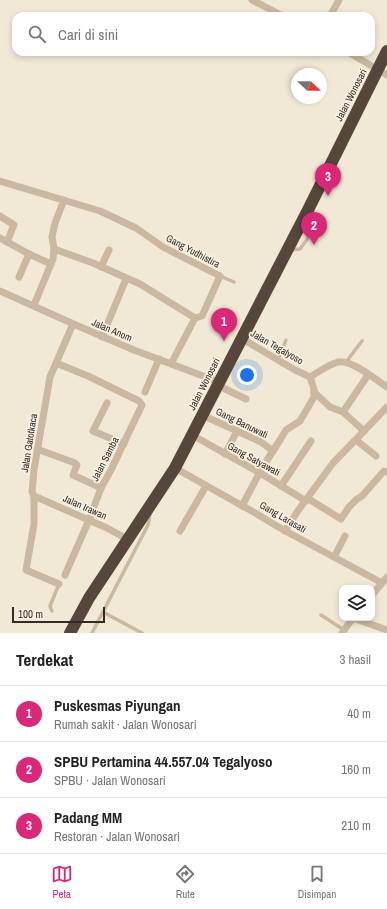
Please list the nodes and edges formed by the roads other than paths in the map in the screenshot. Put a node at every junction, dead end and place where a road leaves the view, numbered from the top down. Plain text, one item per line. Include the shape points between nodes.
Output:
1 (252, 0) edge
2 (339, 0) edge
3 (274, 12) edge
4 (332, 12) edge
5 (387, 51) edge
6 (355, 56) edge
7 (382, 72) edge
8 (0, 181) edge
9 (64, 200) junction
10 (0, 216) edge
11 (0, 238) edge
12 (7, 242) junction
13 (54, 249) junction
14 (109, 250) dead end
15 (29, 254) junction
16 (51, 264) junction
17 (102, 267) junction
18 (220, 276) junction
19 (19, 277) dead end
20 (126, 278) junction
21 (234, 282) dead end
22 (0, 291) edge
23 (34, 305) junction
24 (195, 318) junction
25 (73, 324) junction
26 (102, 337) junction
27 (242, 338) junction
28 (286, 340) dead end
29 (362, 341) dead end
30 (159, 359) junction
31 (278, 360) junction
32 (346, 362) junction
33 (56, 363) junction
34 (172, 364) junction
35 (368, 375) junction
36 (310, 377) junction
37 (218, 384) junction
38 (387, 387) edge
39 (145, 392) dead end
40 (314, 392) junction
41 (246, 399) dead end
42 (107, 403) dead end
43 (387, 407) edge
44 (343, 412) junction
45 (202, 415) junction
46 (236, 431) junction
47 (364, 431) junction
48 (192, 435) junction
49 (356, 440) junction
50 (311, 441) dead end
51 (124, 444) junction
52 (37, 449) junction
53 (273, 450) junction
54 (225, 454) junction
55 (376, 456) dead end
56 (175, 468) junction
57 (387, 472) edge
58 (260, 473) junction
59 (206, 486) junction
60 (281, 486) junction
61 (101, 488) junction
62 (34, 496) junction
63 (306, 500) junction
64 (153, 503) junction
65 (242, 506) junction
66 (89, 520) junction
67 (180, 531) dead end
68 (285, 531) junction
69 (345, 536) dead end
70 (127, 539) junction
71 (334, 557) junction
72 (66, 575) dead end
73 (387, 577) edge
74 (59, 584) joint
75 (382, 584) junction
76 (375, 592) edge
77 (52, 611) dead end
78 (103, 612) junction
79 (321, 616) dead end
80 (351, 621) edge
81 (362, 621) edge
82 (132, 628) junction
83 (387, 630) edge
84 (343, 631) edge
85 (70, 633) edge
86 (92, 633) edge
87 (130, 633) edge
88 (142, 633) edge

1 - 3 street
2 - 4 street
5 - 7 highway, Jalan Wonosari
6 - 7 street
7 - 27 highway, Jalan Wonosari via 286,250
8 - 9 street, Gang Yudhistira
9 - 13 street via 52,237
9 - 18 street, Gang Yudhistira via 121,220 163,247
10 - 12 street via 14,225
11 - 12 street
12 - 15 street
13 - 16 street
13 - 17 street
14 - 17 street
15 - 16 street
15 - 19 street
16 - 23 street
17 - 20 street
18 - 21 lane
18 - 24 street, Gang Yudhistira via 202,316
20 - 24 street
20 - 26 street
22 - 23 street, Jalan Anom
23 - 25 street, Jalan Anom
24 - 34 street, Gang Yudhistira
25 - 26 street, Jalan Anom
25 - 33 street, Jalan Gatotkaca
26 - 30 street, Jalan Anom
27 - 31 street, Jalan Tegalyoso
27 - 37 highway, Jalan Wonosari
28 - 31 lane
29 - 32 lane
30 - 34 street, Jalan Anom
30 - 39 street
31 - 36 street, Jalan Tegalyoso
32 - 35 street
32 - 36 street, Jalan Tegalyoso via 338,362
33 - 51 street, Jalan Samba via 88,376 142,404
33 - 52 street, Jalan Gatotkaca via 50,377
34 - 37 street, Jalan Anom
35 - 38 street
35 - 44 street
36 - 40 street
37 - 41 street, Jalan Anom
37 - 45 highway, Jalan Wonosari
40 - 44 street via 330,407
40 - 53 street via 314,397 300,420 286,430
42 - 51 street via 93,431
43 - 47 street
44 - 47 street
45 - 46 street, Gang Banuwati
45 - 48 highway, Jalan Wonosari
46 - 53 street, Gang Banuwati
46 - 54 street
47 - 49 street
48 - 54 street, Gang Satyawati
48 - 56 highway, Jalan Wonosari
49 - 55 street
49 - 63 street via 337,457
50 - 60 street
51 - 61 street, Jalan Samba
52 - 61 street via 75,463 77,468 73,474
52 - 62 street, Jalan Gatotkaca via 32,492
53 - 58 street
54 - 58 street, Gang Satyawati
56 - 59 street, Gang Larasati
56 - 64 highway, Jalan Wonosari
57 - 63 street, Gang Satyawati via 384,471 362,496 355,500 341,519
58 - 60 street, Gang Satyawati
58 - 65 street
59 - 65 street, Gang Larasati
59 - 67 street
60 - 63 street, Gang Satyawati
61 - 66 street, Jalan Samba
62 - 66 street, Jalan Irawan
62 - 74 street, Jalan Gatotkaca via 34,524 26,570
63 - 68 street
64 - 70 highway, Jalan Wonosari
64 - 78 lane via 148,525
65 - 68 street, Gang Larasati
66 - 70 street, Jalan Irawan
66 - 72 street, Jalan Samba
68 - 71 street, Gang Larasati
69 - 71 street
70 - 85 highway, Jalan Wonosari
71 - 75 street, Gang Larasati
73 - 75 street
74 - 77 lane via 50,606
75 - 76 street
78 - 82 lane
78 - 86 lane
79 - 84 lane
80 - 84 street
81 - 83 street
82 - 87 lane
82 - 88 lane

